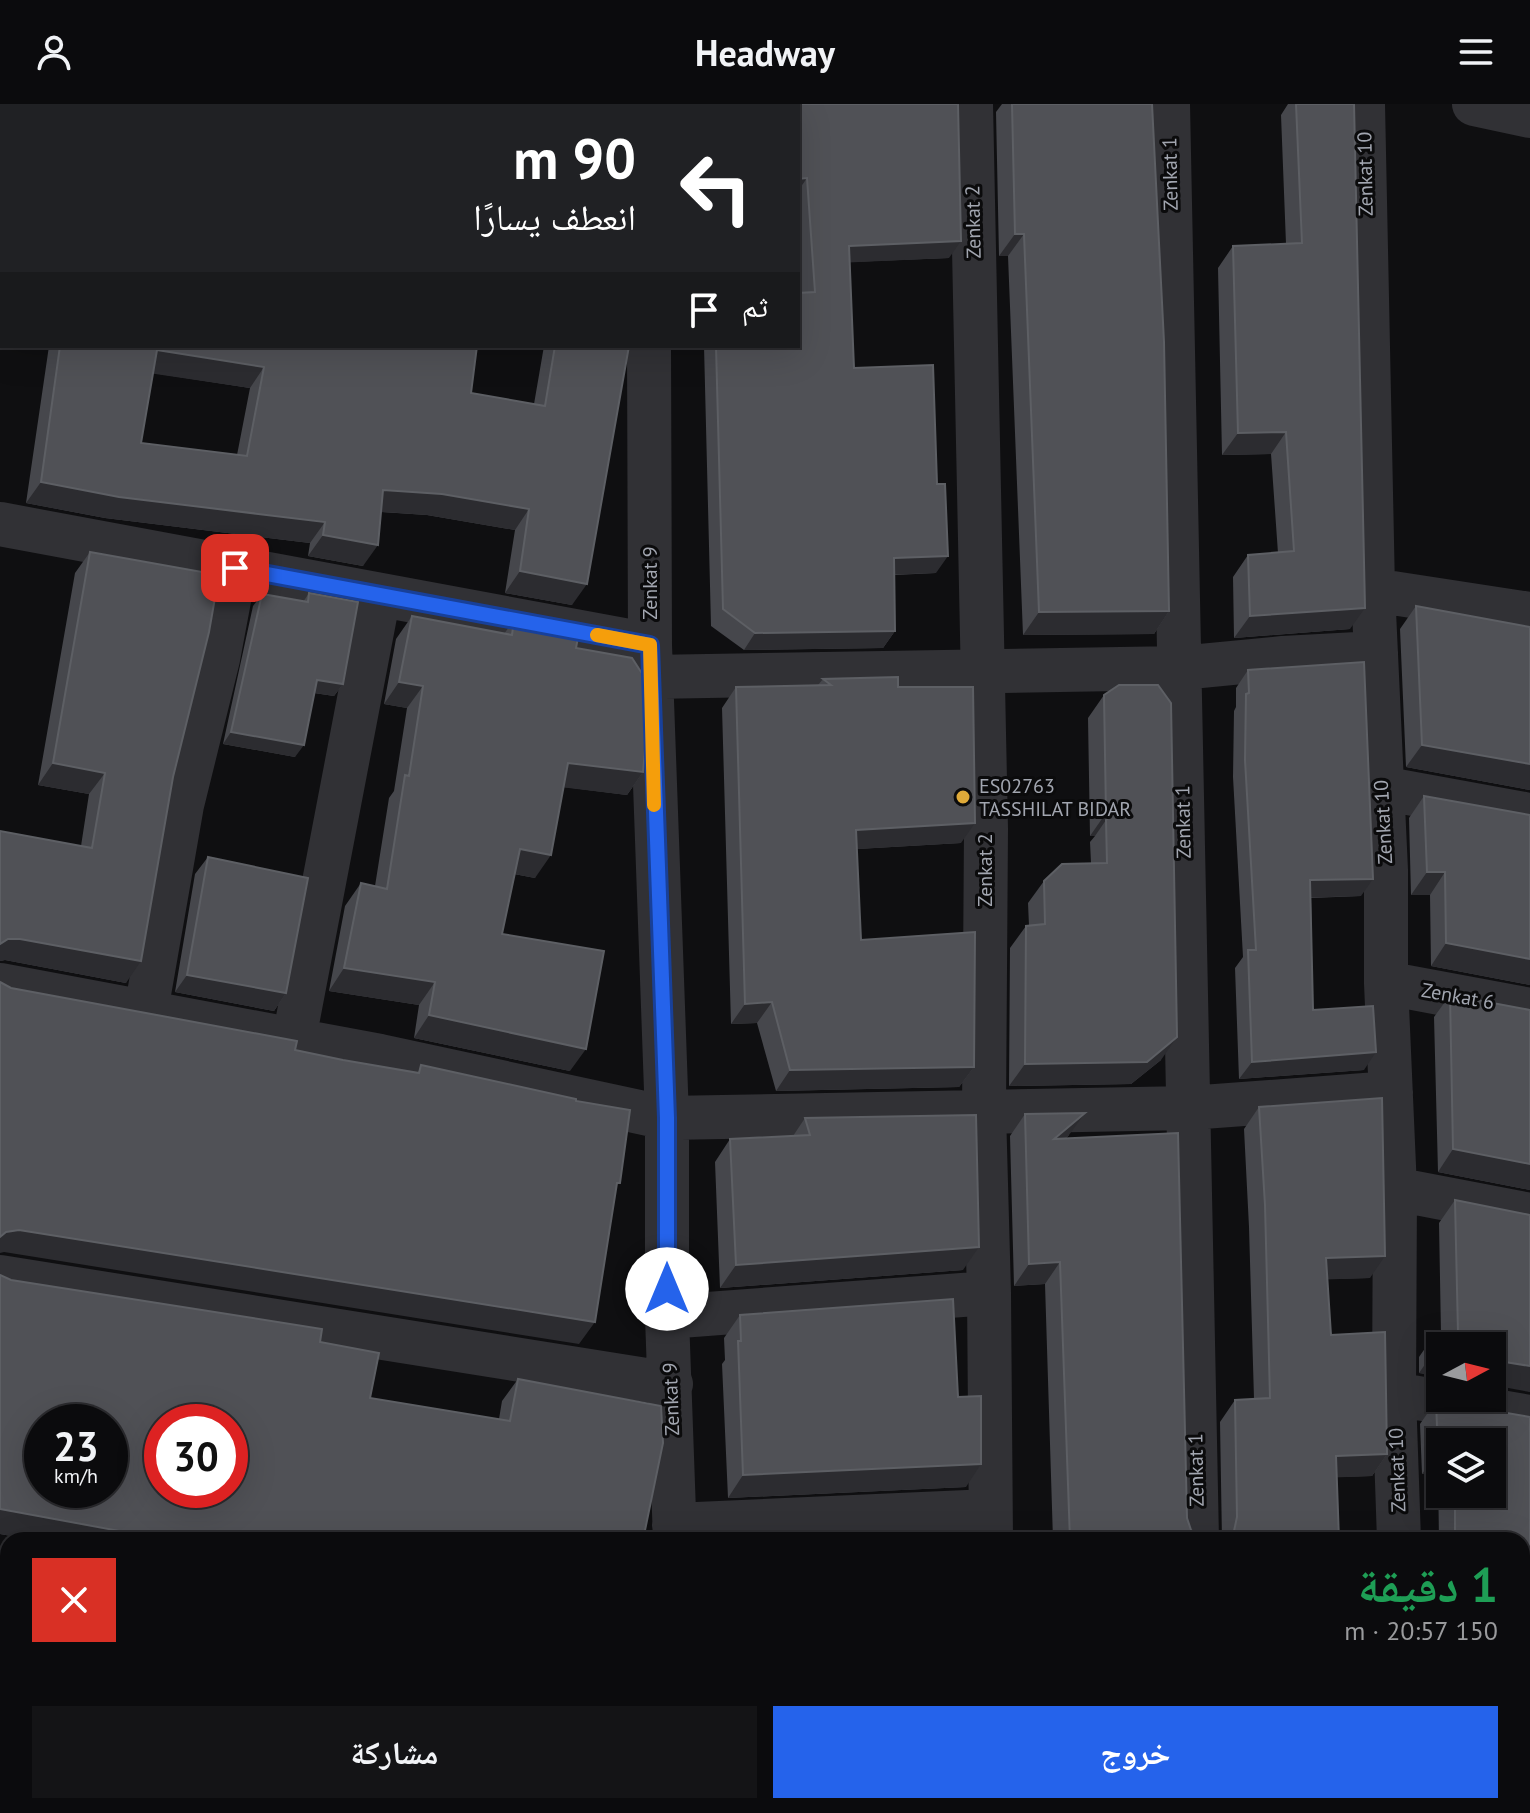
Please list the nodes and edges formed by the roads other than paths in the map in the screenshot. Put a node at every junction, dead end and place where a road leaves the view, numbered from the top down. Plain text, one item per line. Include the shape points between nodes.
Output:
1 (971, 104) edge
2 (1168, 104) edge
3 (1363, 104) edge
4 (1474, 104) edge
5 (1530, 116) edge
6 (649, 348) edge
7 (0, 524) edge
8 (235, 568) junction
9 (1373, 590) junction
10 (379, 595) junction
11 (1530, 614) edge
12 (1376, 653) junction
13 (650, 661) junction
14 (1180, 668) junction
15 (983, 670) junction
16 (1381, 788) junction
17 (1530, 815) edge
18 (1386, 983) junction
19 (0, 985) edge
20 (1530, 1010) edge
21 (146, 1011) junction
22 (294, 1039) junction
23 (1391, 1093) junction
24 (1189, 1108) junction
25 (984, 1111) junction
26 (667, 1118) junction
27 (1395, 1189) junction
28 (1530, 1215) edge
29 (0, 1277) edge
30 (989, 1293) junction
31 (667, 1317) junction
32 (671, 1384) junction
33 (1394, 1394) junction
34 (1530, 1417) edge
35 (990, 1525) edge
36 (674, 1532) edge
37 (714, 1532) edge
38 (1197, 1532) edge
39 (1399, 1532) edge

1 - 15 street, Zenkat 2
2 - 14 street, Zenkat 1
3 - 9 street, Zenkat 10
4 - 5 street
6 - 13 street, Zenkat 9
7 - 8 street
8 - 10 street
8 - 21 street via 182,805
9 - 11 street
9 - 12 street, Zenkat 10
10 - 13 street
10 - 22 street
12 - 14 street
12 - 16 street, Zenkat 10
13 - 15 street
13 - 26 street, Zenkat 9
14 - 15 street
14 - 24 street, Zenkat 1
15 - 25 street, Zenkat 2
16 - 17 street
16 - 18 street, Zenkat 10
18 - 20 street, Zenkat 6
18 - 23 street, Zenkat 10
19 - 21 street
21 - 22 street
22 - 26 street
23 - 24 street
23 - 27 street, Zenkat 10
24 - 25 street
24 - 38 street, Zenkat 1
25 - 26 street
25 - 30 street, Zenkat 2
26 - 31 street, Zenkat 9
27 - 28 street
27 - 33 street, Zenkat 10
29 - 32 street
30 - 31 street
30 - 35 street, Zenkat 2
31 - 32 street, Zenkat 9
32 - 36 street, Zenkat 9
33 - 34 street
33 - 39 street, Zenkat 10
35 - 37 street

